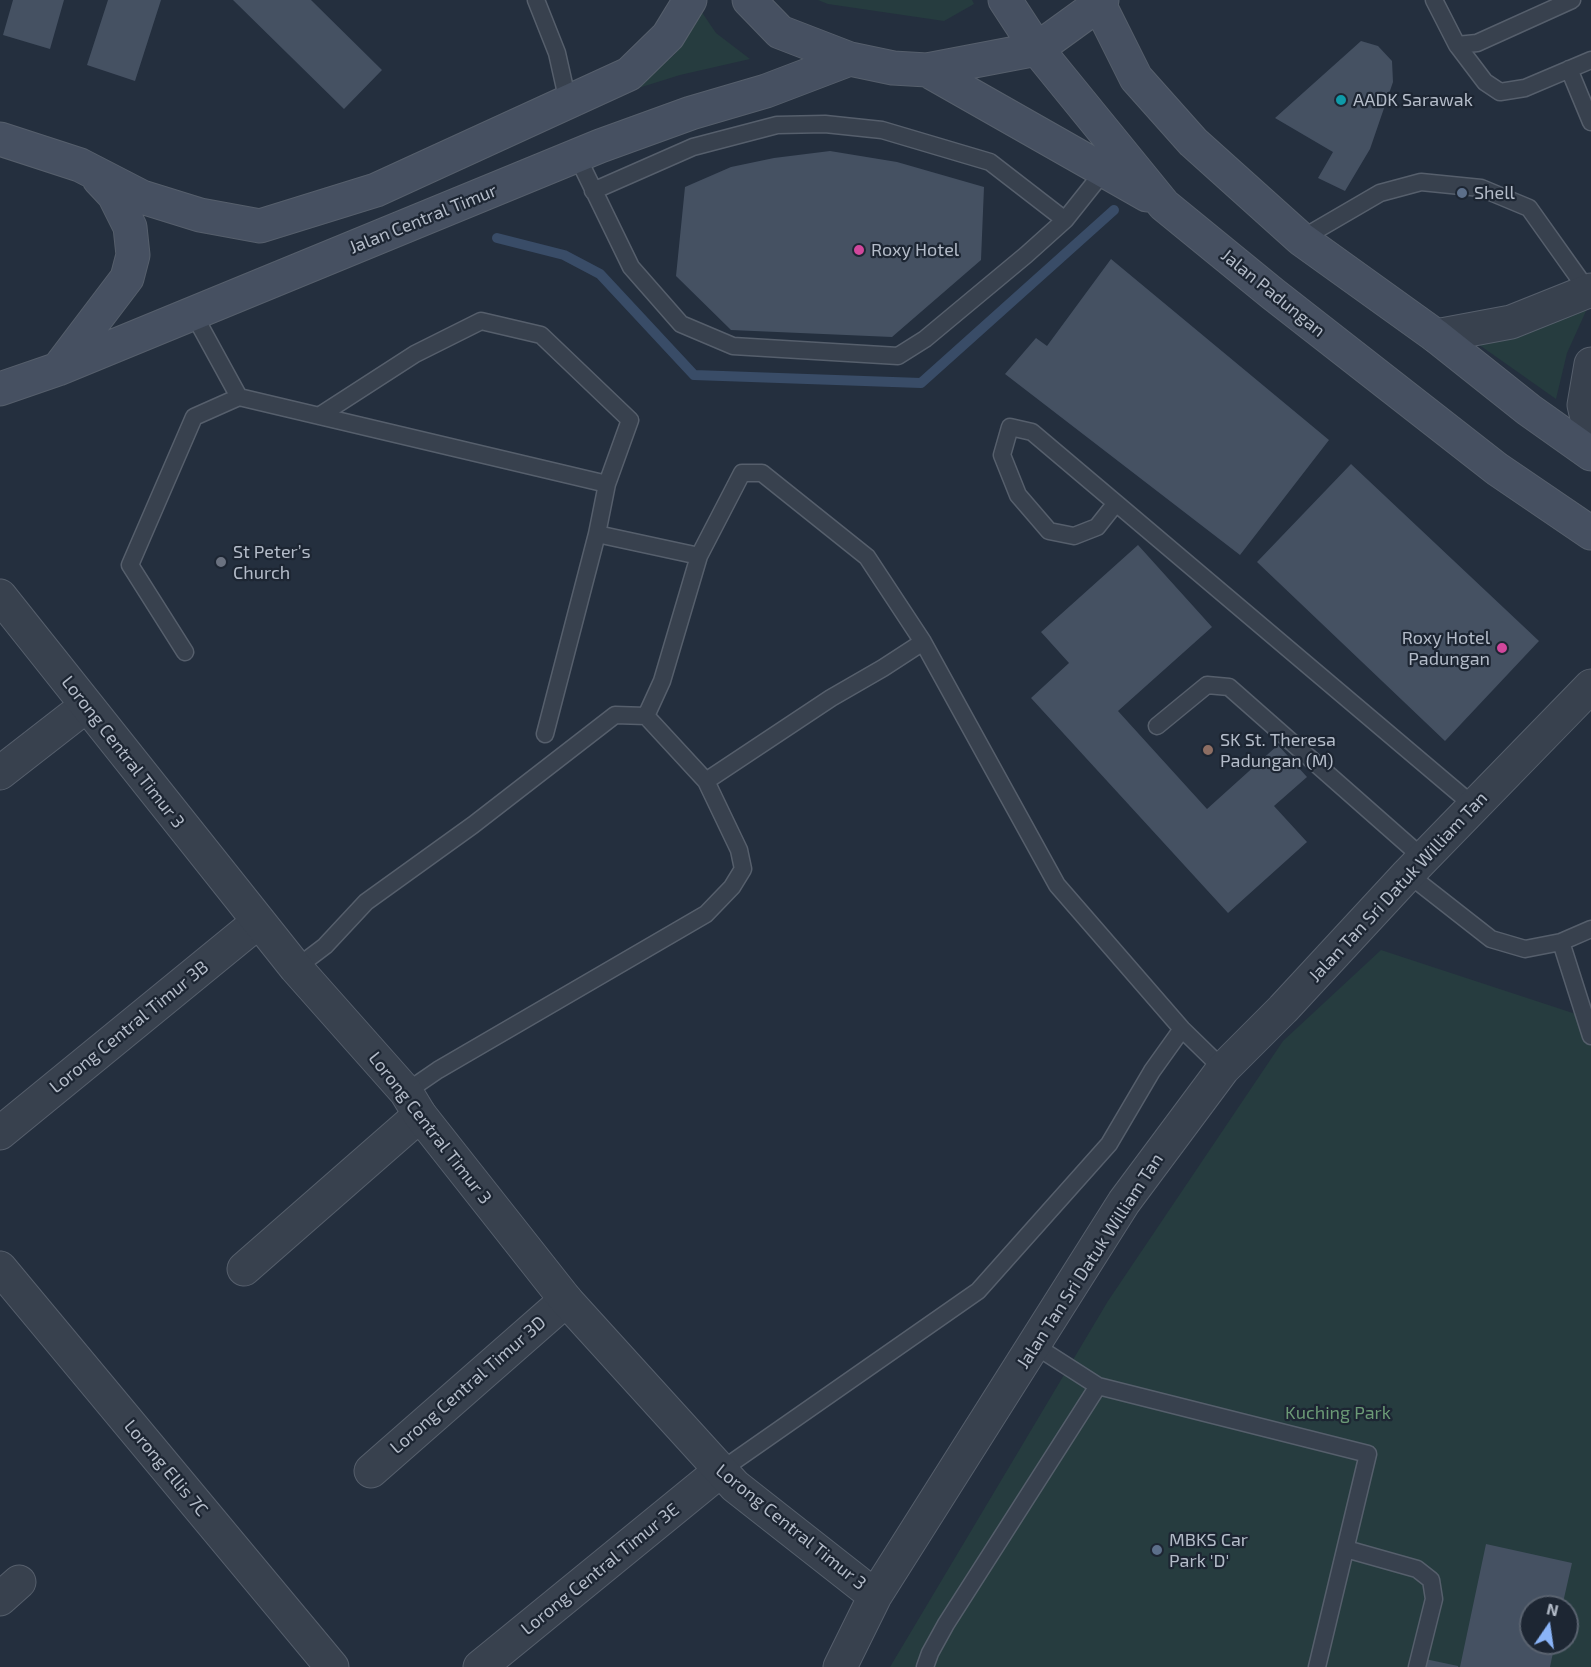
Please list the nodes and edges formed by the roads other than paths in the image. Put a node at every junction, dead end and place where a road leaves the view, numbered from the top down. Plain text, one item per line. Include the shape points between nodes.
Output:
1 (536, 0) edge
2 (690, 0) edge
3 (749, 0) edge
4 (1005, 0) edge
5 (1434, 0) edge
6 (1572, 0) edge
7 (1099, 1) edge
8 (1456, 45) junction
9 (1037, 49) junction
10 (850, 59) junction
11 (1591, 60) edge
12 (1569, 69) junction
13 (927, 70) junction
14 (568, 102) junction
15 (1591, 122) edge
16 (0, 139) edge
17 (577, 156) junction
18 (1104, 171) junction
19 (94, 173) junction
20 (593, 191) junction
21 (1164, 205) junction
22 (1065, 220) junction
23 (1300, 239) junction
24 (1590, 291) edge
25 (193, 313) junction
26 (1436, 336) junction
27 (1591, 364) edge
28 (58, 369) junction
29 (0, 389) edge
30 (239, 397) junction
31 (319, 416) junction
32 (1591, 435) edge
33 (1591, 454) edge
34 (607, 484) junction
35 (1116, 503) junction
36 (1591, 533) edge
37 (597, 534) junction
38 (699, 556) junction
39 (0, 596) edge
40 (923, 642) junction
41 (185, 652) dead end
42 (1591, 686) edge
43 (86, 706) junction
44 (646, 716) junction
45 (1157, 726) dead end
46 (545, 734) dead end
47 (0, 773) edge
48 (705, 781) junction
49 (1474, 806) junction
50 (1415, 866) junction
51 (258, 922) junction
52 (1591, 929) edge
53 (1561, 942) junction
54 (296, 968) junction
55 (1182, 1029) junction
56 (1591, 1036) edge
57 (1223, 1069) junction
58 (413, 1104) junction
59 (0, 1133) edge
60 (0, 1268) edge
61 (244, 1269) dead end
62 (566, 1300) junction
63 (1034, 1345) junction
64 (1098, 1386) junction
65 (371, 1471) dead end
66 (720, 1471) junction
67 (1346, 1549) junction
68 (875, 1596) junction
69 (332, 1667) edge
70 (480, 1667) edge
71 (840, 1667) edge
72 (925, 1667) edge
73 (1317, 1667) edge
74 (1417, 1667) edge

1 - 14 lane via 557,53
2 - 14 main road via 668,36 629,74
3 - 10 main road via 780,32
4 - 9 main road, Jalan Padungan
5 - 8 lane
6 - 8 lane via 1477,43
7 - 9 main road
7 - 23 main road via 1136,78 1193,142
8 - 12 lane via 1485,82 1500,92 1524,88
9 - 13 main road
9 - 21 main road, Jalan Padungan
10 - 13 main road
10 - 17 main road, Jalan Central Timur
11 - 12 lane
12 - 15 lane
13 - 18 main road
14 - 19 main road via 376,190 260,226 200,215 142,197
16 - 19 main road
17 - 20 lane
17 - 25 main road, Jalan Central Timur
18 - 21 main road
18 - 22 lane
19 - 28 main road via 114,195 130,227 133,255 128,278
20 - 22 lane via 693,147 777,125 825,124 882,130 990,162
20 - 22 lane via 631,267 681,324 733,346 855,355 898,356 925,339
21 - 36 main road, Jalan Padungan via 1497,470
23 - 24 lane via 1380,193 1421,182 1481,188 1529,208
23 - 26 main road
24 - 26 street via 1511,322
25 - 28 main road, Jalan Central Timur
25 - 30 lane
26 - 33 main road
27 - 32 street via 1584,405
28 - 29 main road, Jalan Central Timur
30 - 31 lane
30 - 41 lane via 194,417 130,565
31 - 34 lane
31 - 34 lane via 415,354 481,321 542,335 630,420
34 - 37 lane
35 - 35 lane via 1032,432 1010,427 1002,455 1018,495 1049,531 1074,536 1097,527
35 - 49 lane
37 - 38 lane
37 - 46 lane
38 - 40 lane via 742,473 762,473 867,557
38 - 44 lane via 662,681
39 - 43 street, Lorong Central Timur 3
40 - 48 lane
40 - 55 lane via 1058,885
42 - 49 street, Jalan Tan Sri Datuk William Tan
43 - 47 street
43 - 51 street, Lorong Central Timur 3
44 - 48 lane
44 - 54 lane via 615,715 366,902 325,946
45 - 50 lane via 1207,685 1230,687
48 - 58 lane via 739,850 743,869 732,887 706,914 438,1070
49 - 50 street, Jalan Tan Sri Datuk William Tan
50 - 53 lane via 1491,939 1525,949
50 - 57 street, Jalan Tan Sri Datuk William Tan
51 - 54 street, Lorong Central Timur 3
51 - 59 street, Lorong Central Timur 3B
52 - 53 lane
53 - 56 lane
54 - 58 street, Lorong Central Timur 3
55 - 57 lane
55 - 66 lane via 1109,1143 978,1291
57 - 63 street, Jalan Tan Sri Datuk William Tan via 1124,1202
58 - 61 street
58 - 62 street, Lorong Central Timur 3
60 - 69 street, Lorong Ellis 7C
62 - 65 street, Lorong Central Timur 3D
62 - 66 street, Lorong Central Timur 3
63 - 64 lane
63 - 68 street, Jalan Tan Sri Datuk William Tan
64 - 67 lane via 1368,1454
64 - 72 lane via 946,1624
66 - 68 street, Lorong Central Timur 3
66 - 70 street, Lorong Central Timur 3E
67 - 73 lane
67 - 74 lane via 1417,1569 1431,1580 1434,1599
68 - 71 street, Jalan Tan Sri Datuk William Tan

